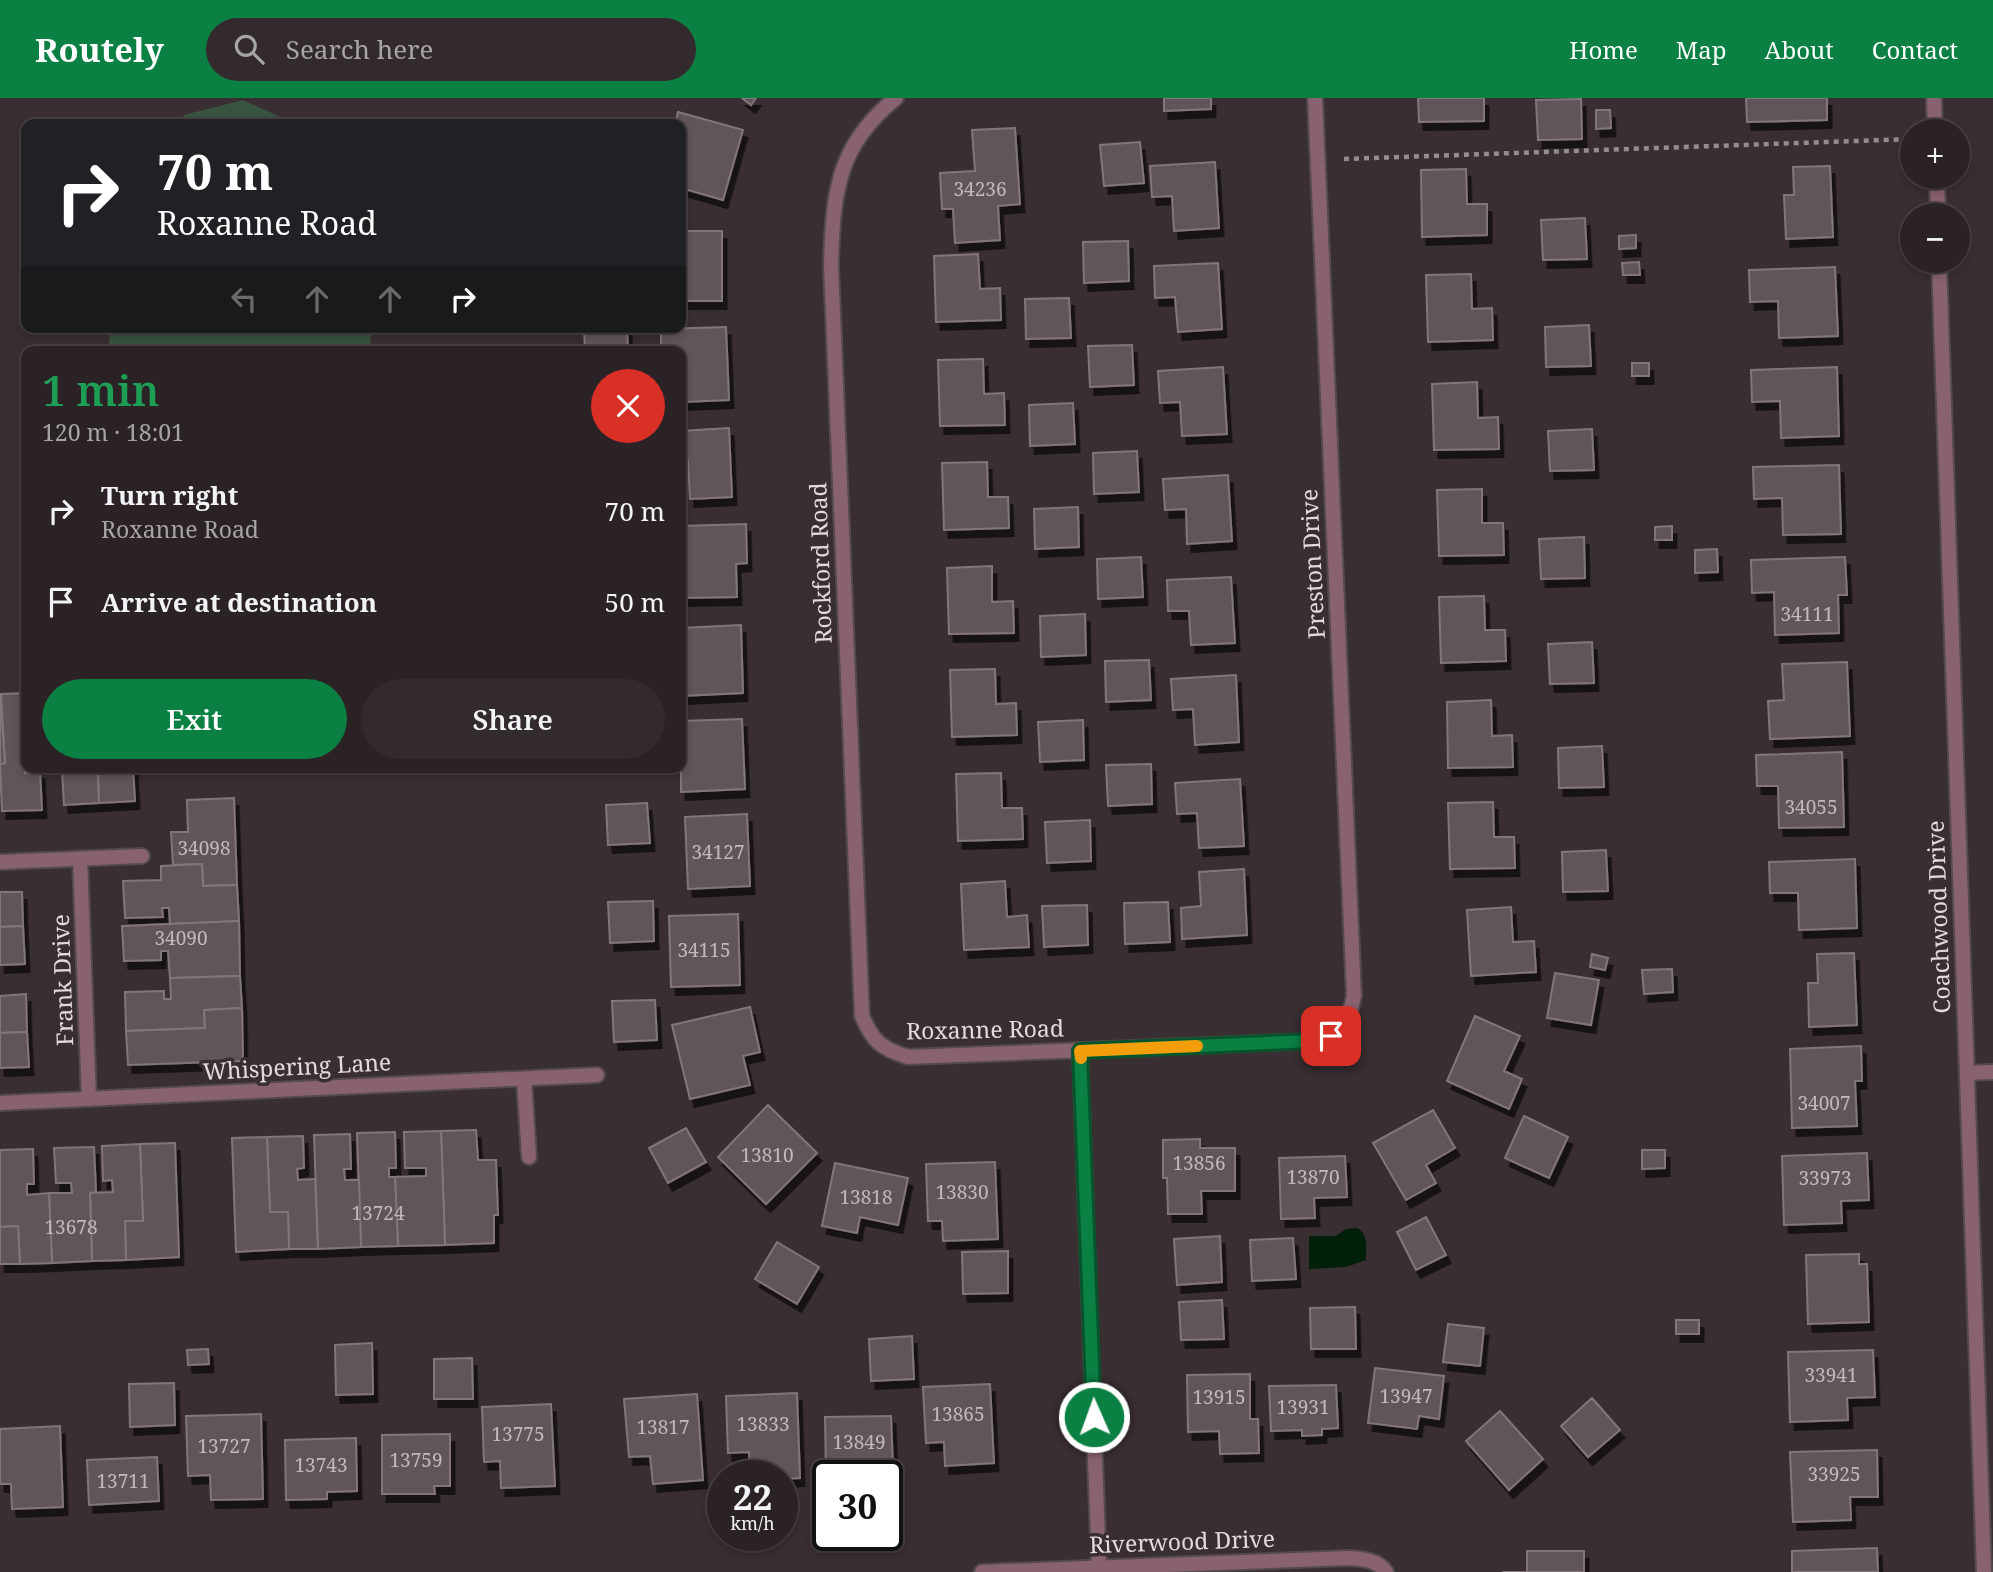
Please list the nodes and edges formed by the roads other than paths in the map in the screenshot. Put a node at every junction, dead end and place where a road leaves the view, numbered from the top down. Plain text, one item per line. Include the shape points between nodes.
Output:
1 (896, 98) edge
2 (1315, 98) edge
3 (1934, 98) edge
4 (1935, 119) edge
5 (1939, 273) edge
6 (142, 856) dead end
7 (80, 859) junction
8 (0, 862) edge
9 (1343, 1025) joint
10 (877, 1043) joint
11 (1080, 1051) junction
12 (1993, 1072) edge
13 (1967, 1073) junction
14 (597, 1075) dead end
15 (524, 1079) junction
16 (89, 1099) junction
17 (0, 1103) edge
18 (529, 1157) dead end
19 (1099, 1567) junction
20 (1385, 1569) edge
21 (982, 1572) edge
22 (1984, 1572) edge

1 - 10 street, Rockford Road via 857,137 842,168 834,204 831,265 862,1016
2 - 9 street, Preston Drive via 1354,996
3 - 4 street
5 - 13 street, Coachwood Drive
6 - 7 street
7 - 8 street
7 - 16 street, Frank Drive
9 - 11 street, Roxanne Road via 1331,1036 1313,1041
10 - 11 street, Roxanne Road via 908,1057
11 - 19 street
12 - 13 street
13 - 22 street, Coachwood Drive
14 - 15 street, Whispering Lane
15 - 16 street, Whispering Lane
15 - 18 street
16 - 17 street, Whispering Lane
19 - 20 street, Riverwood Drive via 1349,1558
19 - 21 street, Riverwood Drive

